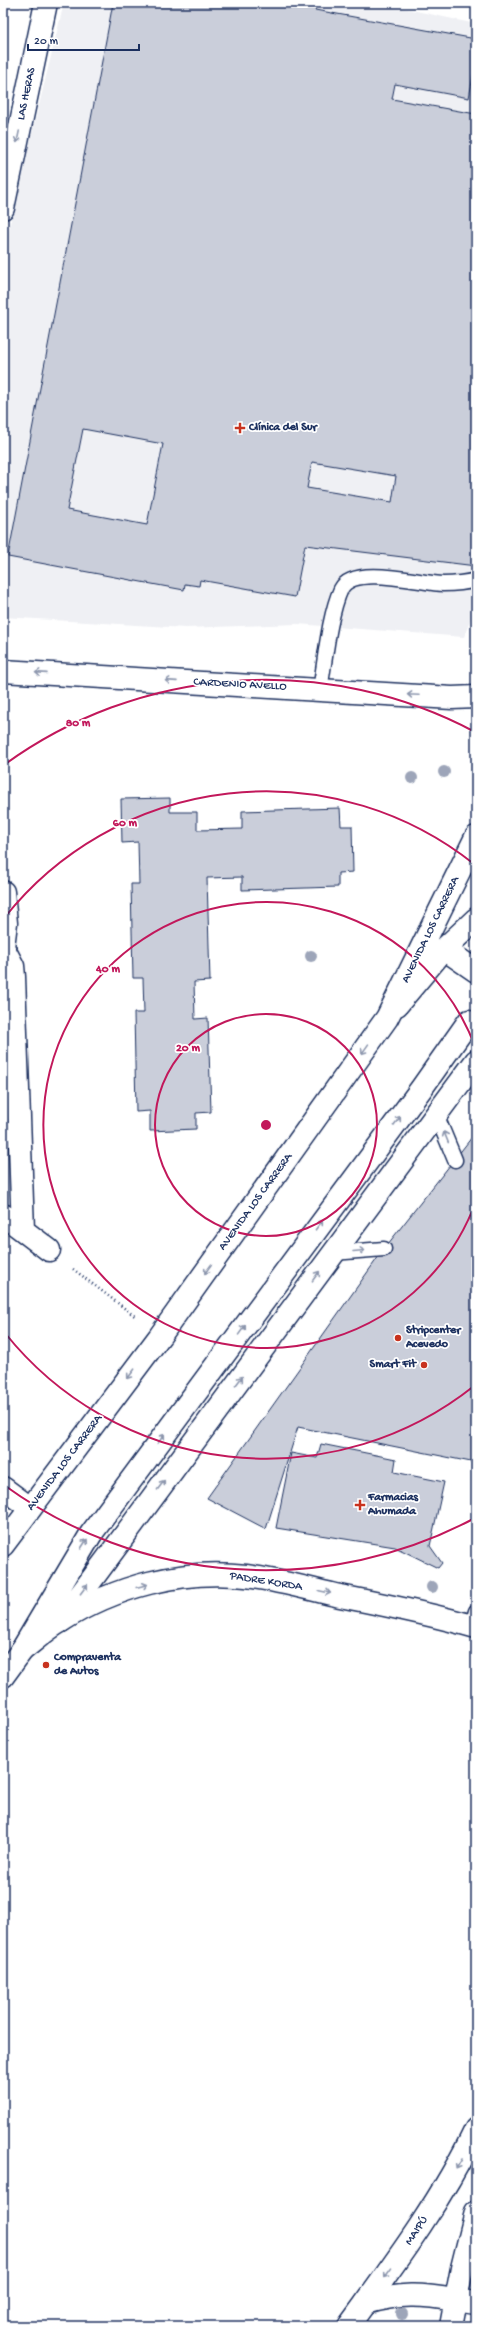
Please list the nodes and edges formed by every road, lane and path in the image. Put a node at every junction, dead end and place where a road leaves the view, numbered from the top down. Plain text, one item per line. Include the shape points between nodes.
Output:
1 (46, 3) edge
2 (3, 208) edge
3 (476, 580) edge
4 (3, 671) edge
5 (320, 690) junction
6 (476, 697) edge
7 (476, 838) edge
8 (3, 892) edge
9 (476, 919) edge
10 (3, 947) edge
11 (444, 949) junction
12 (476, 971) edge
13 (387, 1018) junction
14 (9, 1020) edge
15 (469, 1021) dead end
16 (476, 1061) edge
17 (436, 1114) junction
18 (455, 1160) dead end
19 (3, 1215) edge
20 (23, 1230) junction
21 (384, 1249) dead end
22 (49, 1250) joint
23 (333, 1253) junction
24 (111, 1297) dead end
25 (3, 1488) edge
26 (30, 1508) junction
27 (3, 1545) edge
28 (60, 1621) junction
29 (475, 1621) edge
30 (22, 1650) junction
31 (3, 1676) edge
32 (476, 2129) edge
33 (476, 2212) edge
34 (466, 2301) edge
35 (366, 2303) junction
36 (349, 2326) edge
37 (451, 2326) edge

1 -> 2 main road, LAS HERAS
3 - 5 lane via 443,584 365,575 350,579 342,588 334,613
5 -> 4 main road, CARDENIO AVELLO
6 -> 5 main road, CARDENIO AVELLO via 452,698
7 - 13 main road, AVENIDA LOS CARRERA
8 - 10 main road via 6,923
9 - 11 main road
10 - 14 main road via 13,966
11 - 12 main road
11 - 13 main road
13 -> 26 main road, AVENIDA LOS CARRERA via 160,1336
14 - 20 main road
30 -> 15 main road via 91,1534
16 - 17 main road
18 -> 17 lane
17 - 23 main road
19 - 20 main road
20 - 22 main road
23 -> 21 lane
22 - 24 path
28 -> 23 main road
25 - 26 main road
26 - 27 main road, AVENIDA LOS CARRERA
28 -> 29 main road, PADRE KORDA via 108,1596 141,1585 210,1575 245,1576
28 - 30 main road, PADRE KORDA
30 - 31 main road
32 -> 35 main road, MAIPÚ via 461,2160 414,2238
33 - 34 main road
34 - 35 main road via 426,2294 404,2294
34 - 37 main road
35 - 36 main road, MAIPÚ

